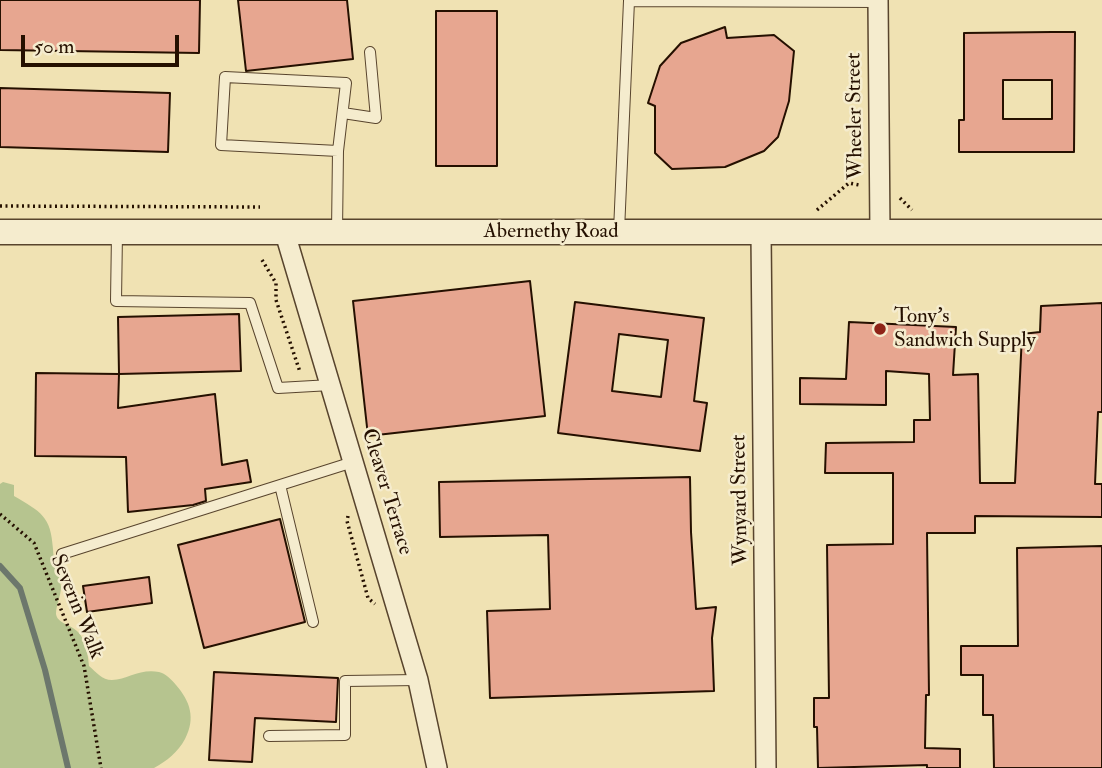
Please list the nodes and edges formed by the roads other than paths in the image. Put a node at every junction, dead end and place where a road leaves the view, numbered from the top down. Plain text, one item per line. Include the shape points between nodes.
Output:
1 (878, 1) edge
2 (370, 52) dead end
3 (343, 113) junction
4 (338, 151) junction
5 (0, 232) edge
6 (117, 232) junction
7 (283, 232) junction
8 (337, 232) junction
9 (619, 232) junction
10 (761, 232) junction
11 (880, 232) junction
12 (1102, 232) edge
13 (331, 385) junction
14 (353, 461) junction
15 (280, 485) junction
16 (62, 554) dead end
17 (313, 622) dead end
18 (418, 680) junction
19 (269, 736) dead end
20 (437, 768) edge
21 (766, 768) edge

1 - 9 lane via 629,1
1 - 11 street, Wheeler Street
2 - 3 lane via 376,118
3 - 4 lane
3 - 4 lane via 346,83 225,77 221,145
4 - 8 lane
5 - 6 street, Abernethy Road
6 - 7 street, Abernethy Road
6 - 13 lane via 116,301 250,303 278,388
7 - 8 street, Abernethy Road
7 - 13 street, Cleaver Terrace
8 - 9 street, Abernethy Road
9 - 10 street, Abernethy Road
10 - 11 street, Abernethy Road
10 - 21 street, Wynyard Street
11 - 12 street, Abernethy Road
13 - 14 street, Cleaver Terrace
14 - 15 lane
14 - 18 street, Cleaver Terrace
15 - 16 lane
15 - 17 lane
18 - 19 lane via 345,681 345,735
18 - 20 street, Cleaver Terrace

